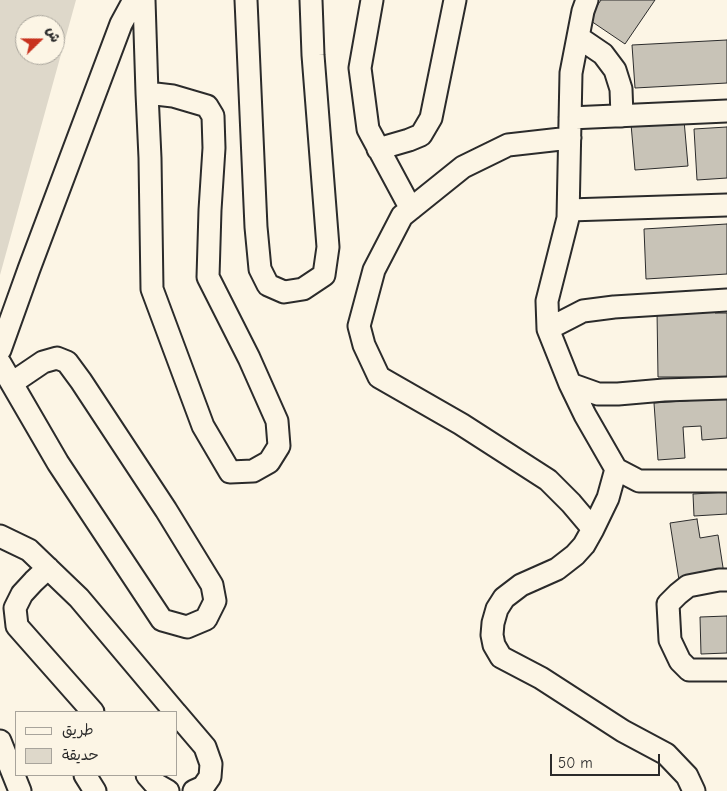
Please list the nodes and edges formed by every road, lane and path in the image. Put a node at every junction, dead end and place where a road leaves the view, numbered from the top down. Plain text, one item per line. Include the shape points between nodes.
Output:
1 (134, 0) edge
2 (144, 0) edge
3 (246, 0) edge
4 (311, 0) edge
5 (372, 0) edge
6 (455, 0) edge
7 (587, 0) edge
8 (578, 37) junction
9 (147, 93) junction
10 (727, 112) edge
11 (622, 116) junction
12 (570, 128) junction
13 (378, 149) junction
14 (727, 205) edge
15 (411, 209) junction
16 (569, 210) junction
17 (727, 300) edge
18 (548, 329) junction
19 (0, 350) edge
20 (0, 363) edge
21 (12, 383) junction
22 (570, 384) junction
23 (727, 388) edge
24 (616, 469) junction
25 (727, 481) edge
26 (593, 530) junction
27 (0, 536) edge
28 (48, 568) junction
29 (727, 580) edge
30 (727, 670) edge
31 (92, 711) edge
32 (174, 711) edge
33 (178, 715) edge
34 (6, 744) edge
35 (15, 774) edge
36 (16, 776) edge
37 (86, 776) edge
38 (148, 776) edge
39 (20, 791) edge
40 (95, 791) edge
41 (168, 791) edge
42 (194, 791) edge
43 (694, 791) edge

1 - 19 street via 118,33
2 - 9 street
3 - 4 street via 260,269 268,285 284,292 303,289 324,275 328,247
5 - 13 street via 360,68 368,129
6 - 13 street via 431,118 421,136
7 - 8 street
8 - 11 street via 603,54 615,70 621,88
8 - 12 street via 571,73
9 - 9 street via 152,289 203,426 230,472 253,471 269,462 279,446 277,421 208,277 213,116 208,106
10 - 11 street
11 - 12 street
12 - 15 street via 508,144 463,167
12 - 16 street
13 - 15 street
14 - 16 street
15 - 26 street via 402,216 374,270 359,326 379,377 461,424 548,480
16 - 18 street via 547,301
17 - 18 street via 614,306 583,311
18 - 22 street
20 - 21 street
21 - 21 street via 58,463 162,620 187,627 206,620 215,601 212,585 67,362 57,358 44,362
22 - 23 street via 598,394
22 - 24 street
24 - 25 street via 639,481
24 - 26 street via 608,498
26 - 43 street via 574,556 504,598 493,623 494,645 502,656 666,754 687,776
27 - 28 street via 29,550
28 - 31 street via 22,594 15,608 17,626
28 - 32 street via 79,598
29 - 30 street via 688,586 668,604 670,640 688,670
33 - 42 street via 205,747 211,764 210,777
34 - 35 street
36 - 39 street
37 - 40 street
38 - 41 street

